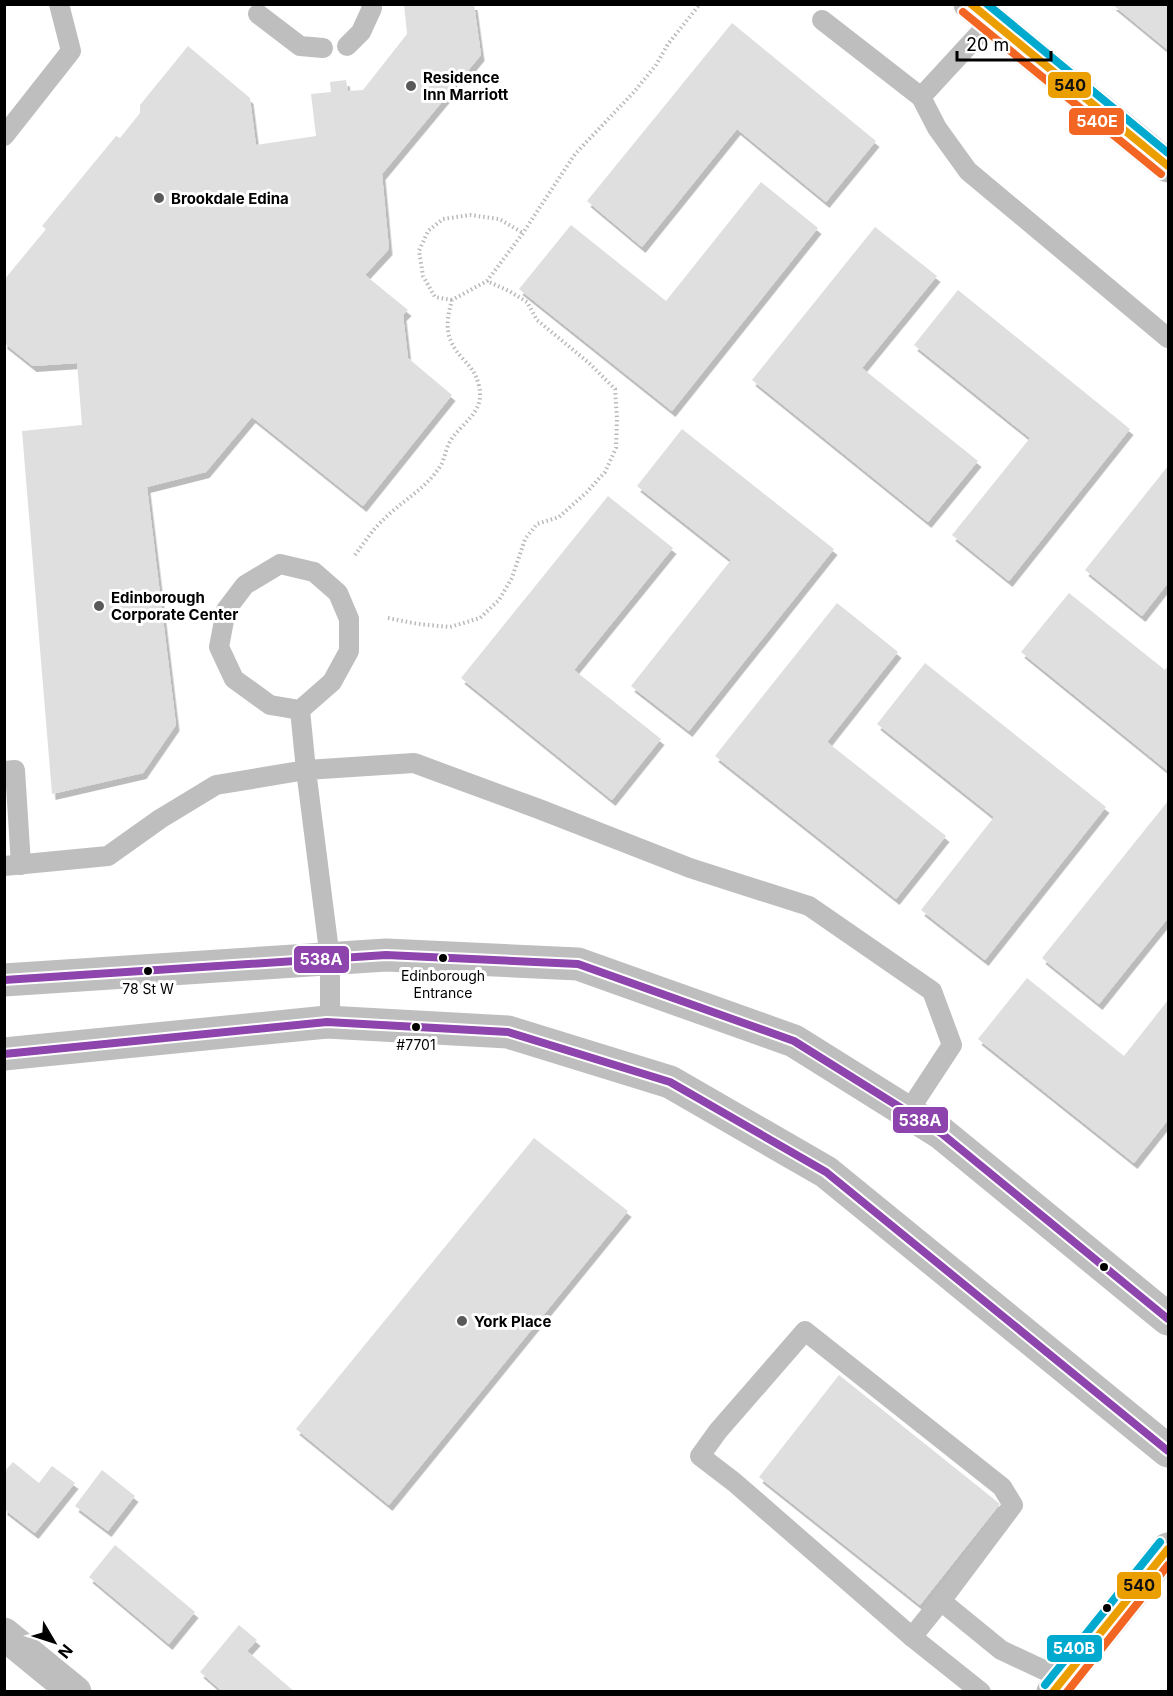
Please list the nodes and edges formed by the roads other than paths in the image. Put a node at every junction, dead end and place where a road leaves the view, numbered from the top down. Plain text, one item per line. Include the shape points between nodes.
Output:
1 (59, 4) edge
2 (371, 4) edge
3 (256, 8) edge
4 (980, 13) edge
5 (822, 20) dead end
6 (347, 46) dead end
7 (323, 48) dead end
8 (921, 97) junction
9 (4, 136) edge
10 (1168, 166) edge
11 (1168, 338) edge
12 (300, 710) junction
13 (306, 770) junction
14 (4, 771) edge
15 (13, 865) edge
16 (330, 959) junction
17 (4, 980) edge
18 (330, 1023) junction
19 (4, 1054) edge
20 (908, 1113) junction
21 (1168, 1319) edge
22 (1168, 1451) edge
23 (1168, 1549) edge
24 (941, 1601) junction
25 (4, 1634) edge
26 (912, 1637) junction
27 (1058, 1685) edge
28 (75, 1692) edge
29 (981, 1692) edge

1 - 9 lane via 71,51
2 - 6 lane via 361,32
3 - 7 lane via 300,46
4 - 8 lane
4 - 10 street
5 - 8 lane
8 - 11 lane via 937,129 968,171
12 - 12 lane via 332,682 349,651 349,619 338,593 314,572 280,564 244,585 226,610 219,647 234,679 270,705
12 - 13 lane
13 - 15 lane via 216,785 108,856
13 - 16 lane
13 - 20 lane via 414,763 690,868 809,906 932,992 951,1045
14 - 15 lane via 15,770
16 - 17 street
16 - 18 lane
16 - 20 street via 386,955 579,964 794,1041
18 - 19 street
18 - 22 street via 508,1032 670,1082 826,1172
20 - 21 street via 940,1133
23 - 27 street
24 - 26 lane
24 - 26 lane via 1012,1505 1002,1487 804,1331 700,1456
24 - 27 lane via 1001,1650
25 - 28 street
26 - 29 lane

